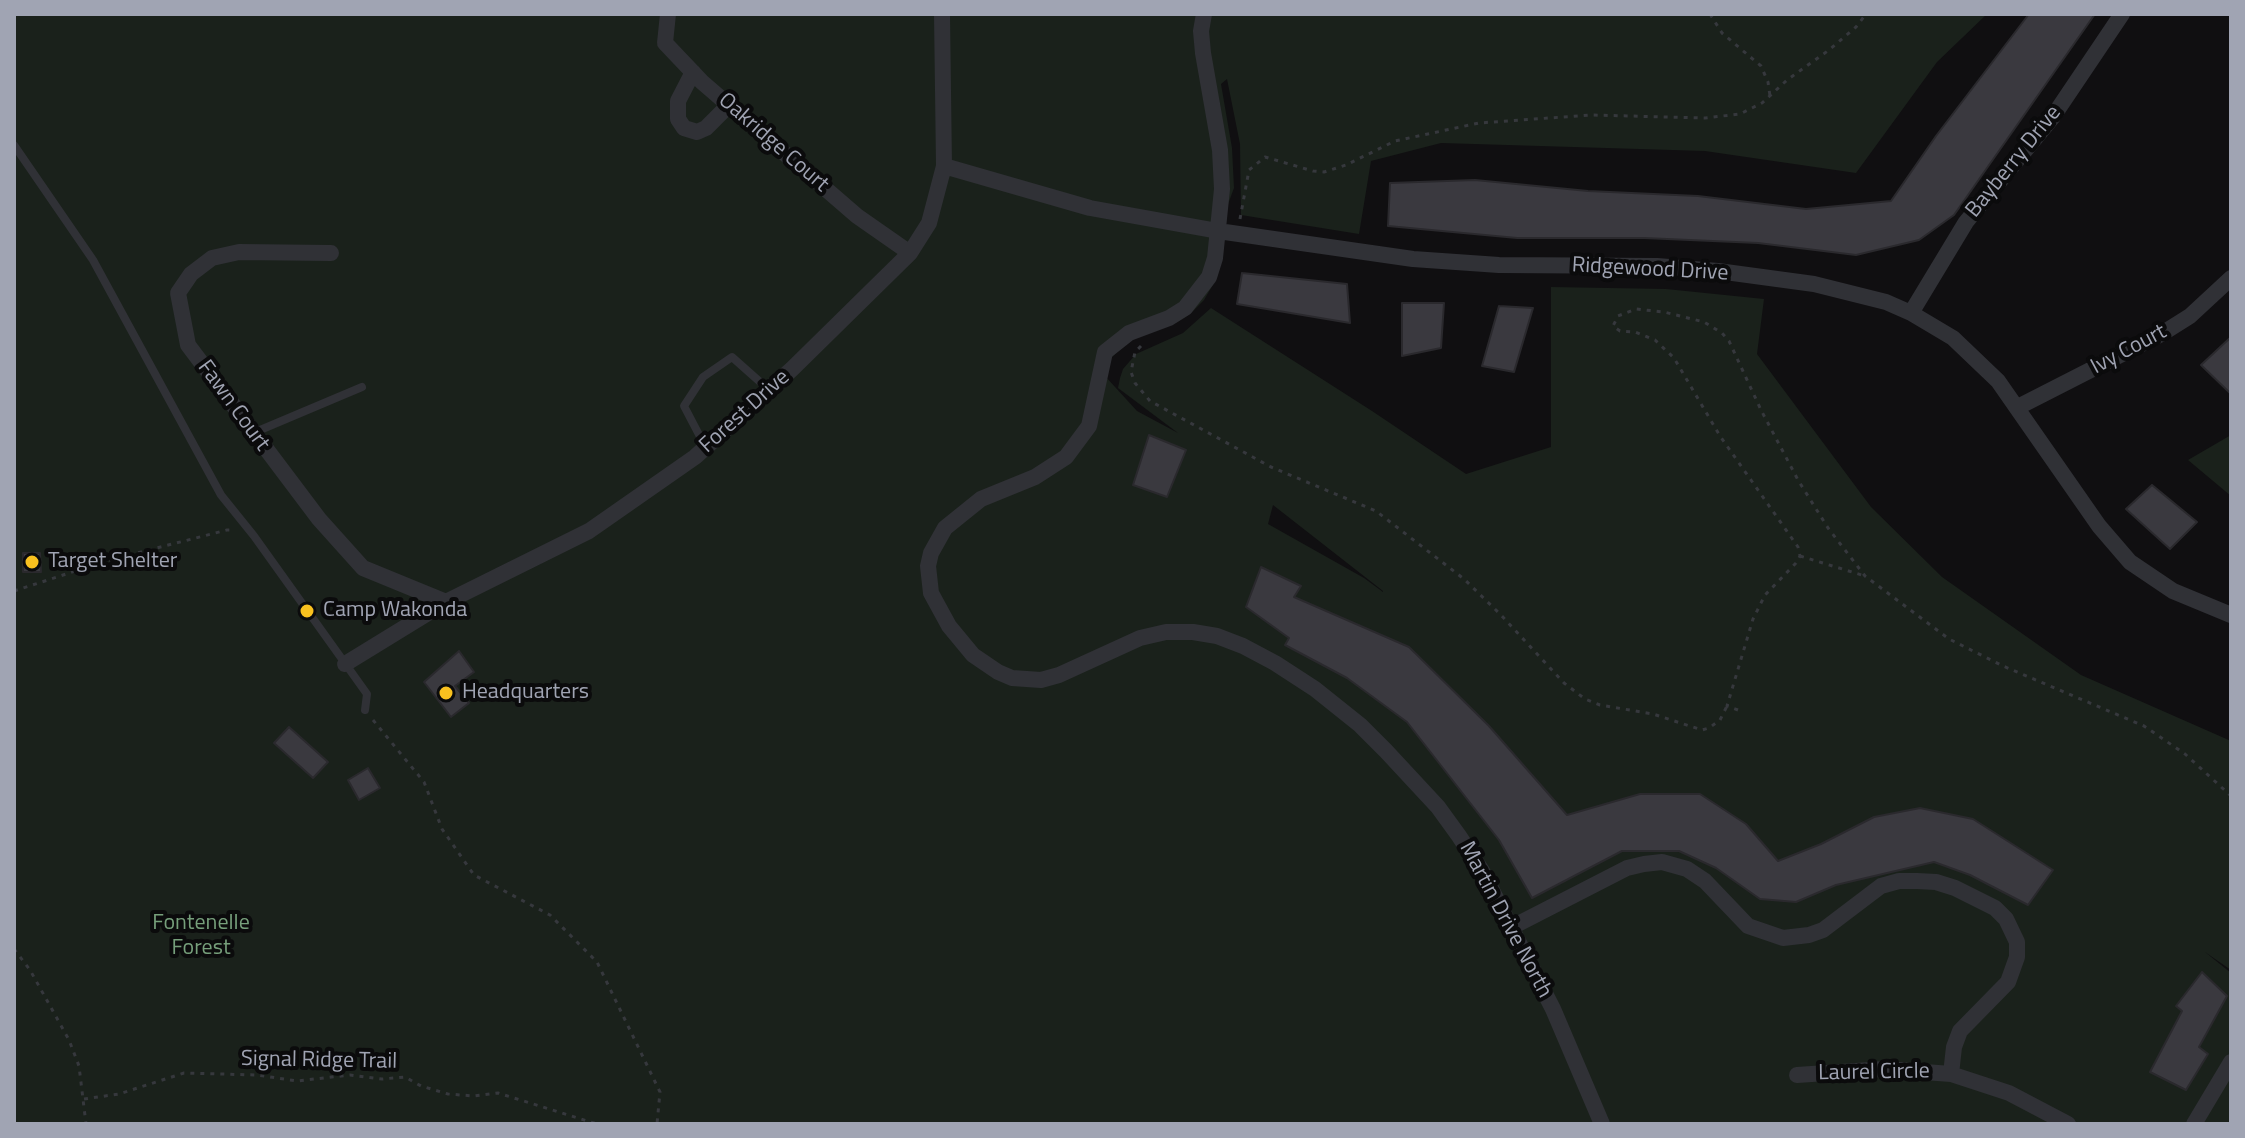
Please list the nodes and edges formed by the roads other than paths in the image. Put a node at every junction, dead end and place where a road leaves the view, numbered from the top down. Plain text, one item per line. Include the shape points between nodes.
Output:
1 (668, 14) edge
2 (942, 14) edge
3 (1204, 14) edge
4 (2122, 14) edge
5 (693, 72) junction
6 (729, 105) junction
7 (14, 145) edge
8 (944, 166) junction
9 (1218, 231) junction
10 (331, 253) dead end
11 (910, 253) junction
12 (2231, 278) edge
13 (1911, 313) junction
14 (362, 387) dead end
15 (768, 389) junction
16 (2018, 407) junction
17 (252, 433) junction
18 (706, 448) junction
19 (446, 602) junction
20 (2231, 615) edge
21 (345, 664) junction
22 (365, 710) road end
23 (1512, 927) junction
24 (2231, 1062) edge
25 (1951, 1074) junction
26 (1797, 1075) dead end
27 (1602, 1124) edge
28 (2068, 1124) edge
29 (2194, 1124) edge

1 - 5 street, Oakridge Court via 665,43
2 - 8 street, Forest Drive
3 - 9 street, Martin Drive North via 1203,53 1220,150
4 - 13 street, Bayberry Drive via 2052,118 1966,222
5 - 6 street, Oakridge Court
5 - 6 street via 678,101 684,128 706,128
6 - 11 street, Oakridge Court via 857,216
7 - 21 lane via 93,260 221,495
8 - 9 street, Ridgewood Drive via 1090,208
8 - 11 street, Forest Drive via 929,223
9 - 13 street, Ridgewood Drive via 1413,259 1657,266 1766,276 1857,293
9 - 23 street, Martin Drive North via 1209,277 1192,301 1169,318 1129,333 1105,352 1089,426 1073,449 1050,469 968,507 945,528 928,566 931,593 973,655 1012,678 1059,675 1140,638 1166,632 1217,636 1275,663 1360,725 1414,779 1459,836
10 - 17 street, Fawn Court via 239,252 212,258 178,293 188,345
11 - 15 street, Forest Drive
12 - 16 street, Ivy Court via 2163,333
13 - 16 street, Ridgewood Drive via 1975,356
14 - 17 lane
15 - 18 street, Forest Drive
15 - 18 lane via 732,357 703,377 684,406
16 - 20 street, Ridgewood Drive via 2114,546 2173,591
17 - 19 street, Fawn Court via 363,568
18 - 19 street, Forest Drive via 589,531
19 - 21 street, Forest Drive
21 - 22 lane via 367,694
23 - 25 street via 1627,868 1653,863 1687,869 1748,926 1783,938 1823,930 1881,886 1917,881 1955,888 2006,919 2017,942 2017,957 2008,982 1960,1031
23 - 27 street, Martin Drive North
24 - 29 street
25 - 26 street, Laurel Circle via 1885,1069
25 - 28 street, Laurel Circle via 2009,1093

